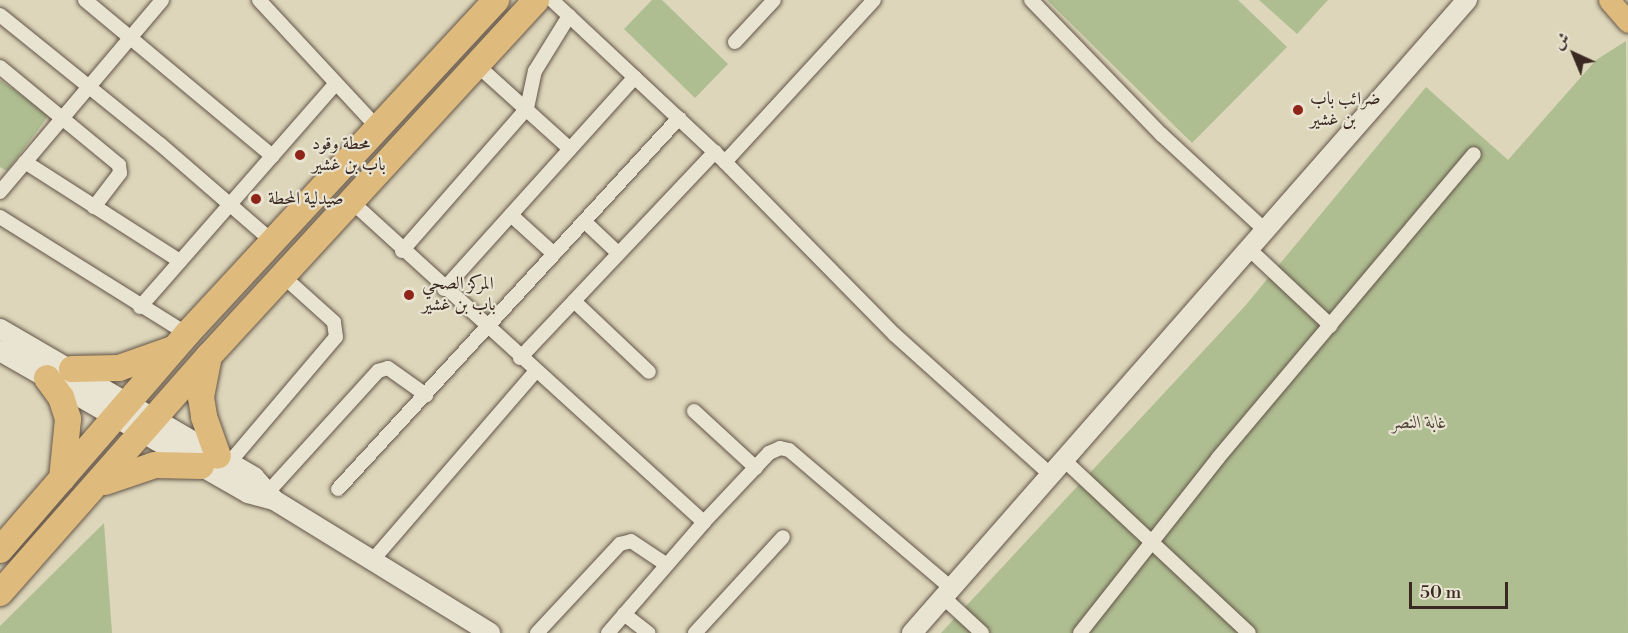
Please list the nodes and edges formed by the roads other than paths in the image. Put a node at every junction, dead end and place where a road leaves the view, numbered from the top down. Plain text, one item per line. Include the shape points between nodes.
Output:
1 (85, 0) edge
2 (162, 0) edge
3 (259, 0) edge
4 (496, 0) edge
5 (537, 0) edge
6 (552, 0) edge
7 (774, 0) edge
8 (874, 0) edge
9 (1031, 0) edge
10 (1467, 0) edge
11 (1610, 0) edge
12 (0, 15) edge
13 (569, 16) junction
14 (1628, 22) edge
15 (131, 39) junction
16 (735, 42) dead end
17 (477, 65) junction
18 (0, 67) edge
19 (635, 77) junction
20 (335, 84) junction
21 (91, 87) junction
22 (527, 108) junction
23 (63, 118) junction
24 (679, 118) junction
25 (379, 129) junction
26 (570, 148) junction
27 (715, 152) junction
28 (1474, 154) dead end
29 (272, 156) junction
30 (25, 162) junction
31 (725, 162) junction
32 (5, 175) edge
33 (0, 192) edge
34 (352, 202) junction
35 (231, 205) junction
36 (94, 207) junction
37 (511, 214) junction
38 (0, 217) edge
39 (584, 221) junction
40 (1266, 231) junction
41 (272, 241) junction
42 (1249, 249) junction
43 (402, 251) junction
44 (618, 253) junction
45 (554, 254) junction
46 (180, 261) junction
47 (283, 276) junction
48 (444, 289) junction
49 (574, 301) junction
50 (140, 307) junction
51 (1331, 326) junction
52 (487, 328) junction
53 (0, 329) edge
54 (182, 341) junction
55 (0, 351) edge
56 (209, 356) junction
57 (520, 358) junction
58 (72, 369) junction
59 (535, 372) junction
60 (649, 372) dead end
61 (47, 378) junction
62 (426, 395) junction
63 (122, 409) junction
64 (694, 411) dead end
65 (149, 426) junction
66 (216, 462) junction
67 (1057, 467) junction
68 (756, 468) junction
69 (62, 479) junction
70 (97, 487) junction
71 (338, 489) dead end
72 (271, 496) junction
73 (704, 522) junction
74 (783, 537) dead end
75 (1153, 542) junction
76 (0, 550) edge
77 (371, 562) junction
78 (667, 565) junction
79 (947, 592) junction
80 (0, 593) edge
81 (624, 614) junction
82 (490, 633) edge
83 (537, 633) edge
84 (608, 633) edge
85 (648, 633) edge
86 (695, 633) edge
87 (912, 633) edge
88 (982, 633) edge
89 (1080, 633) edge
90 (1249, 633) edge

1 - 15 street
2 - 15 street
3 - 20 street
4 - 25 highway
5 - 17 highway
6 - 13 street
7 - 16 street
8 - 31 street
9 - 40 street via 1146,120
10 - 40 street
11 - 14 main road
12 - 21 street
13 - 19 street
13 - 22 street via 535,71
15 - 21 street
15 - 29 street
17 - 22 street
17 - 34 highway
18 - 23 street
19 - 24 street
19 - 26 street
20 - 25 street
20 - 29 street
21 - 23 street
21 - 35 street
22 - 26 street
22 - 43 street
23 - 30 street
23 - 36 street via 121,169
24 - 27 street
24 - 39 street
25 - 41 highway
26 - 37 street
27 - 31 street
27 - 44 street
28 - 51 street
29 - 35 street
30 - 32 street
30 - 36 street
31 - 67 street via 895,334
32 - 33 street
34 - 43 street
34 - 47 highway
35 - 41 street
35 - 46 street
36 - 46 street
37 - 45 street
37 - 48 street
38 - 50 street
39 - 44 street
39 - 45 street
40 - 42 street
41 - 54 highway
42 - 51 street
42 - 67 street
43 - 48 street
44 - 49 street
45 - 52 street
46 - 50 street
47 - 56 highway
47 - 66 street via 334,322 336,337
48 - 52 street
49 - 57 street
49 - 60 street
50 - 54 street
51 - 75 street
52 - 57 street
52 - 62 street
53 - 58 street
54 - 58 highway via 119,368
54 - 63 highway
55 - 61 street
56 - 65 highway
56 - 66 highway via 201,396
57 - 59 street
58 - 63 street
59 - 73 street
59 - 77 street
61 - 63 street
61 - 69 highway via 61,397 68,419
62 - 71 street
62 - 72 street via 388,368 378,371
63 - 65 street
63 - 69 highway
64 - 68 street
65 - 66 street
65 - 70 highway
66 - 70 highway via 155,465 125,473
66 - 72 street via 254,477
66 - 72 street via 248,494
67 - 75 street
67 - 79 street
68 - 73 street
68 - 79 street via 775,450 789,450
69 - 76 highway
70 - 80 highway
72 - 77 street
73 - 78 street
74 - 86 street
75 - 89 street
75 - 90 street
77 - 82 street
78 - 81 street
78 - 83 street via 631,541 620,544
79 - 87 street
79 - 88 street
81 - 84 street
81 - 85 street

